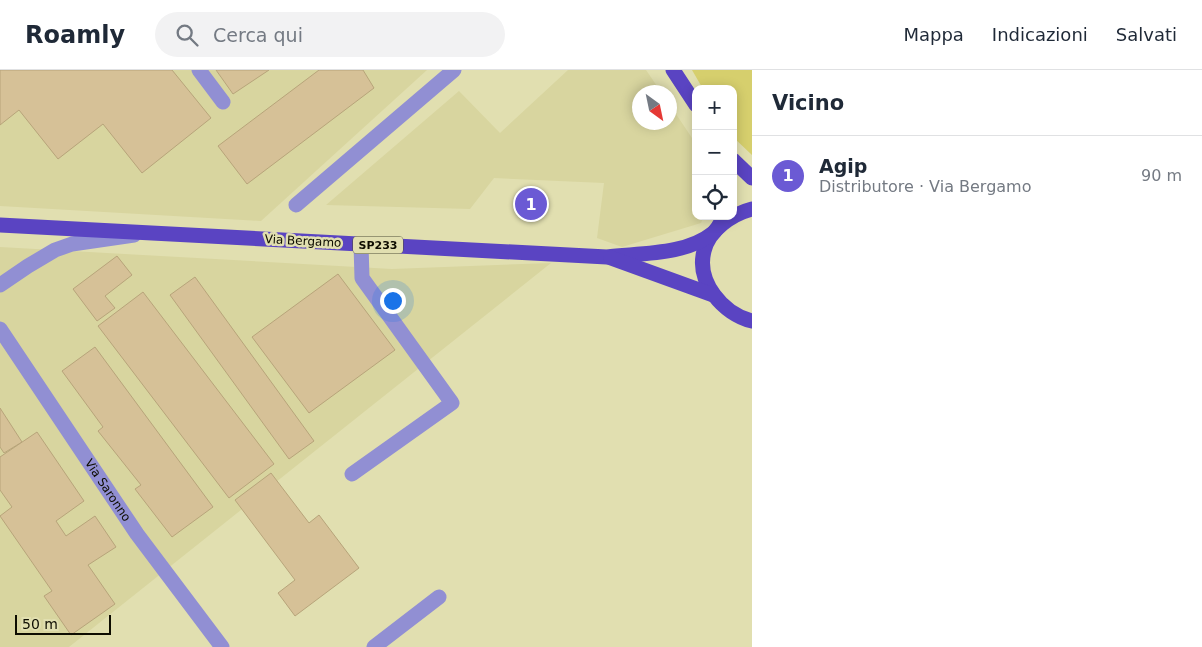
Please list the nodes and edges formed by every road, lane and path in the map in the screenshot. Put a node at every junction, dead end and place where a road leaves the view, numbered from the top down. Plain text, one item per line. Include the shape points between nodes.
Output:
1 (199, 70) edge
2 (454, 70) edge
3 (673, 70) edge
4 (692, 100) edge
5 (223, 102) dead end
6 (737, 164) edge
7 (752, 178) edge
8 (296, 205) dead end
9 (752, 209) edge
10 (722, 220) edge
11 (0, 225) edge
12 (714, 232) junction
13 (148, 233) junction
14 (361, 244) junction
15 (607, 257) junction
16 (0, 285) edge
17 (713, 295) junction
18 (750, 321) edge
19 (0, 328) edge
20 (352, 474) dead end
21 (439, 597) dead end
22 (222, 647) edge
23 (374, 647) edge

1 - 5 street
2 - 8 street
3 - 4 main road
6 - 7 main road
9 - 12 main road, SP233 via 736,215
10 - 12 main road
11 - 13 main road, Via Bergamo / SP233
12 - 15 main road, Via Bergamo / SP233 via 692,245 674,250
12 - 17 main road, SP233 via 702,260
13 - 14 main road, Via Bergamo / SP233
13 - 16 street via 72,244 55,250
14 - 15 main road, Via Bergamo / SP233
14 - 20 street via 362,278 452,403
15 - 17 main road, Via Bergamo / SP233
17 - 18 main road, SP233 via 728,309
19 - 22 street, Via Saronno via 137,534
21 - 23 street

